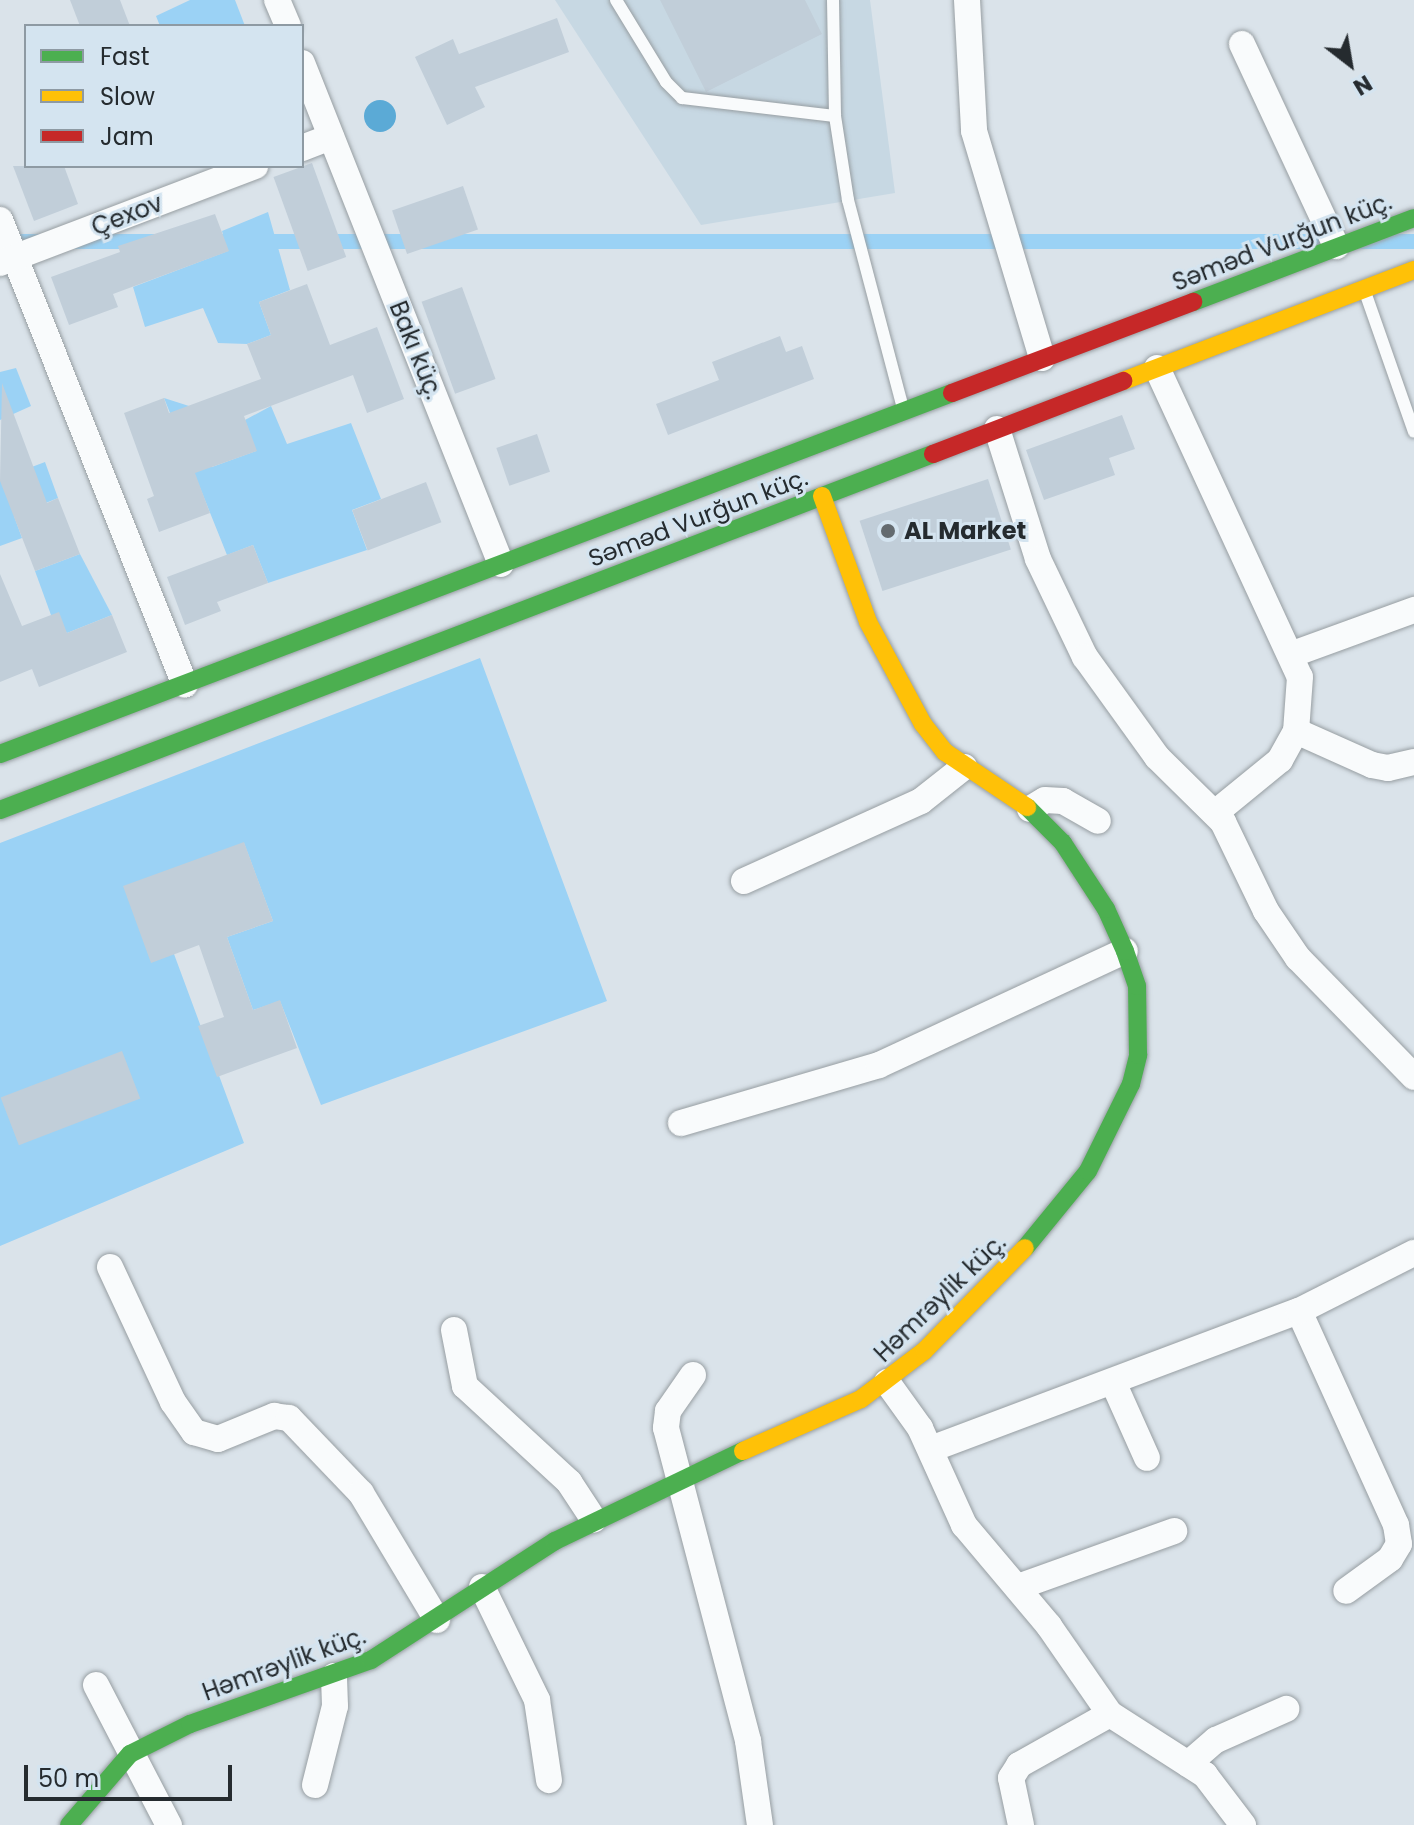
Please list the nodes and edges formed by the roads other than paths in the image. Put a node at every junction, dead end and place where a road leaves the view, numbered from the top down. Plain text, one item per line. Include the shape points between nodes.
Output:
1 (277, 0) edge
2 (616, 0) edge
3 (833, 0) edge
4 (967, 0) edge
5 (287, 24) edge
6 (1242, 44) dead end
7 (304, 68) edge
8 (835, 116) junction
9 (331, 137) junction
10 (304, 147) edge
11 (250, 168) edge
12 (1414, 218) edge
13 (0, 220) edge
14 (1336, 246) junction
15 (8, 260) edge
16 (1414, 270) edge
17 (1364, 289) junction
18 (1042, 358) junction
19 (1157, 368) junction
20 (904, 411) junction
21 (997, 429) junction
22 (1414, 432) edge
23 (822, 496) junction
24 (501, 564) junction
25 (1414, 610) edge
26 (1293, 654) junction
27 (185, 684) junction
28 (1296, 731) junction
29 (0, 754) edge
30 (1414, 762) edge
31 (964, 767) junction
32 (1030, 809) junction
33 (0, 810) edge
34 (1215, 813) junction
35 (1098, 821) dead end
36 (744, 881) dead end
37 (1125, 951) junction
38 (1414, 1077) edge
39 (681, 1123) dead end
40 (1414, 1253) edge
41 (110, 1267) dead end
42 (1299, 1311) junction
43 (454, 1330) dead end
44 (693, 1375) dead end
45 (887, 1382) junction
46 (1113, 1382) junction
47 (931, 1449) junction
48 (1147, 1458) dead end
49 (680, 1479) junction
50 (594, 1520) junction
51 (1174, 1531) dead end
52 (482, 1587) junction
53 (1018, 1587) junction
54 (1346, 1591) dead end
55 (437, 1620) junction
56 (334, 1676) junction
57 (96, 1685) dead end
58 (1286, 1709) dead end
59 (1110, 1714) junction
60 (130, 1754) junction
61 (1188, 1764) junction
62 (549, 1780) dead end
63 (315, 1785) dead end
64 (69, 1825) edge
65 (169, 1825) edge
66 (760, 1825) edge
67 (1021, 1825) edge
68 (1243, 1825) edge

1 - 5 street
2 - 8 lane via 666,82 682,98
3 - 8 lane
4 - 18 street via 974,131
6 - 14 street
7 - 9 street, Bakı küç.
8 - 20 lane via 862,264
9 - 10 street
9 - 24 street, Bakı küç.
11 - 15 street, Çexov
12 - 14 main road, Səməd Vurğun küç.
13 - 15 street
14 - 18 main road, Səməd Vurğun küç.
15 - 27 street
16 - 17 main road, Səməd Vurğun küç.
17 - 19 main road, Səməd Vurğun küç.
17 - 22 lane
18 - 20 main road, Səməd Vurğun küç.
19 - 21 main road, Səməd Vurğun küç.
19 - 26 street
20 - 24 main road, Səməd Vurğun küç.
21 - 23 main road, Səməd Vurğun küç.
21 - 34 street via 1038,559 1085,657 1157,757
23 - 31 main road, Həmrəylik küç. via 868,622 900,684 945,752
23 - 33 main road, Səməd Vurğun küç.
24 - 27 main road, Səməd Vurğun küç.
25 - 26 street
26 - 28 street via 1300,677
27 - 29 main road, Səməd Vurğun küç.
28 - 30 street via 1372,765 1388,768
28 - 34 street via 1280,760
31 - 32 main road, Həmrəylik küç.
31 - 36 street via 921,801
32 - 35 street via 1045,800 1063,801
32 - 37 main road, Həmrəylik küç. via 1089,881
34 - 38 street via 1240,852 1266,911 1298,958
37 - 39 street via 879,1065
37 - 45 main road, Həmrəylik küç. via 1141,1023 1131,1084 1108,1135 1066,1203 1010,1267
40 - 42 street
41 - 55 street via 173,1402 194,1432 218,1439 274,1416 289,1418 361,1493
42 - 46 street
42 - 54 street via 1396,1525 1399,1544 1390,1559
43 - 50 street via 465,1386 569,1482
44 - 49 street via 668,1411 666,1428
45 - 47 street
45 - 49 main road, Həmrəylik küç. via 829,1416
46 - 47 street
46 - 48 street
47 - 53 street via 941,1484 964,1525
49 - 50 main road, Həmrəylik küç.
49 - 66 street via 748,1741
50 - 52 main road, Həmrəylik küç.
51 - 53 street
52 - 55 main road, Həmrəylik küç.
52 - 62 street via 537,1700
53 - 59 street
55 - 56 main road, Həmrəylik küç.
56 - 60 main road, Həmrəylik küç. via 190,1724
56 - 63 street via 335,1706
57 - 60 street
58 - 61 street via 1216,1740
59 - 61 street
59 - 67 street via 1019,1765 1011,1778
60 - 64 main road, Həmrəylik küç.
60 - 65 street
61 - 68 street via 1224,1795

